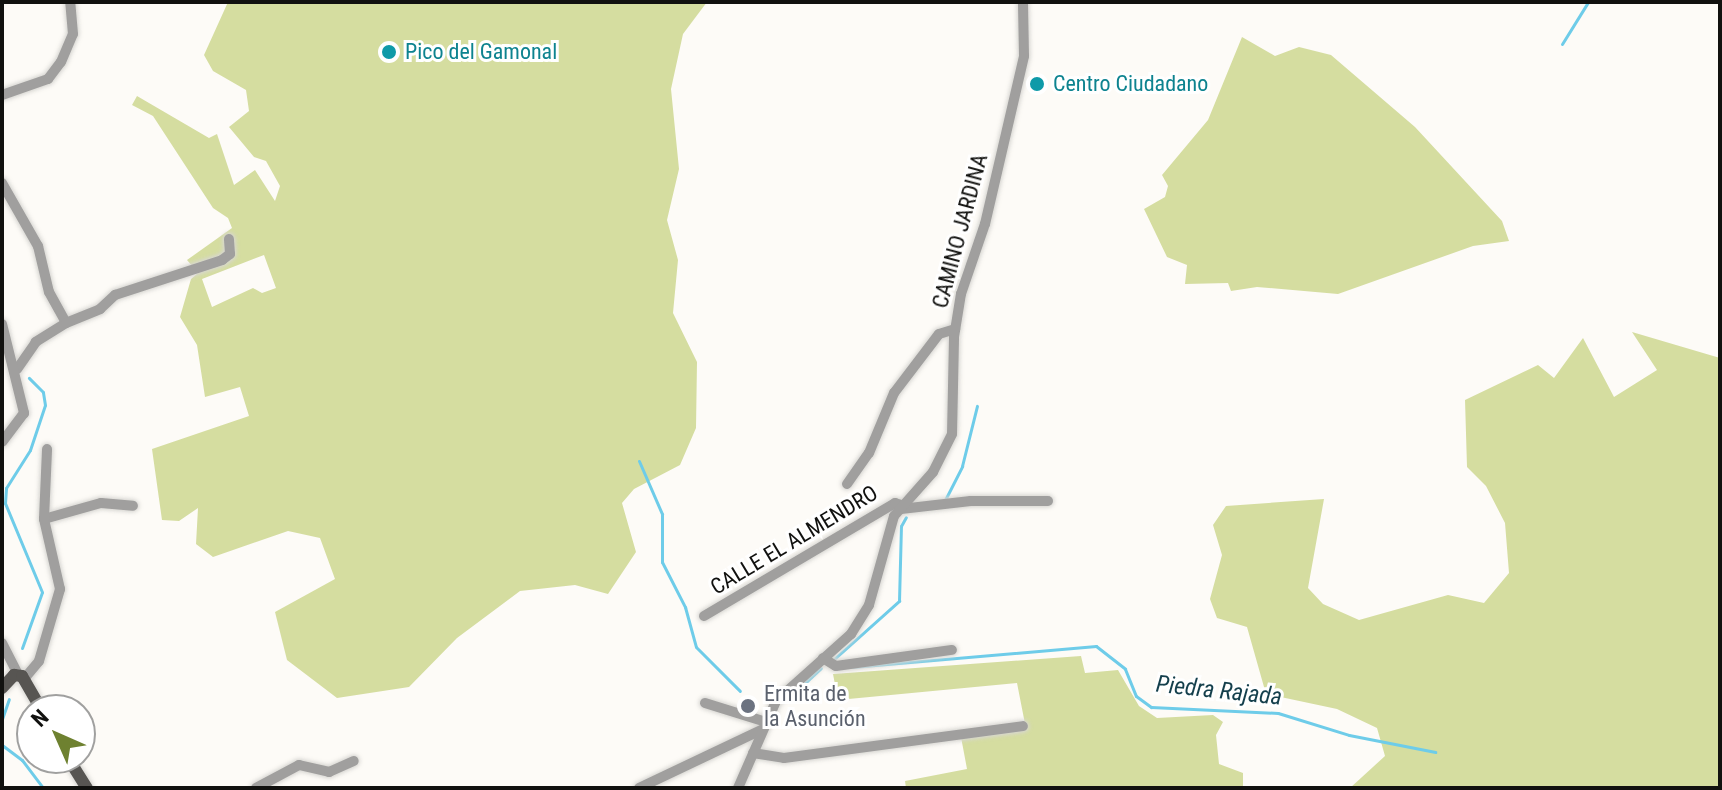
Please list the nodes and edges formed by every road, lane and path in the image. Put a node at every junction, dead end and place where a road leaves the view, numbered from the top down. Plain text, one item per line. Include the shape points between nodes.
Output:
1 (70, 2) edge
2 (1023, 2) edge
3 (2, 95) edge
4 (2, 183) edge
5 (229, 239) dead end
6 (66, 323) junction
7 (2, 324) edge
8 (955, 329) junction
9 (17, 369) junction
10 (2, 442) edge
11 (47, 449) dead end
12 (847, 484) dead end
13 (1048, 501) dead end
14 (133, 506) dead end
15 (903, 508) junction
16 (44, 519) junction
17 (704, 616) dead end
18 (2, 643) edge
19 (952, 650) dead end
20 (823, 658) junction
21 (13, 684) edge
22 (705, 703) dead end
23 (764, 726) junction
24 (1023, 726) dead end
25 (753, 753) junction
26 (354, 761) dead end
27 (256, 788) edge
28 (639, 788) edge
29 (738, 788) edge

1 - 3 street via 73,34 61,62 48,79
2 - 8 street, CAMINO JARDINA via 1024,56
4 - 6 street via 38,246 49,292
5 - 6 street via 230,254 222,260 115,295 100,309
6 - 9 street via 36,342
7 - 9 street
8 - 12 street via 939,334 894,393 869,453
8 - 15 street, CAMINO JARDINA via 952,434 933,472
9 - 10 street via 24,413
11 - 16 street
13 - 15 street, CALLE EL ALMENDRO
14 - 16 street via 101,503
15 - 17 street, CALLE EL ALMENDRO via 895,503
15 - 20 street, CAMINO JARDINA via 894,516 869,605 851,634
16 - 21 street via 60,589 39,661
18 - 21 street
19 - 20 street via 836,666
20 - 23 street, CAMINO JARDINA via 781,695
22 - 23 street
23 - 25 street, CAMINO JARDINA
23 - 28 street
24 - 25 street via 784,758
25 - 29 street, CAMINO JARDINA
26 - 27 street via 329,772 299,765

